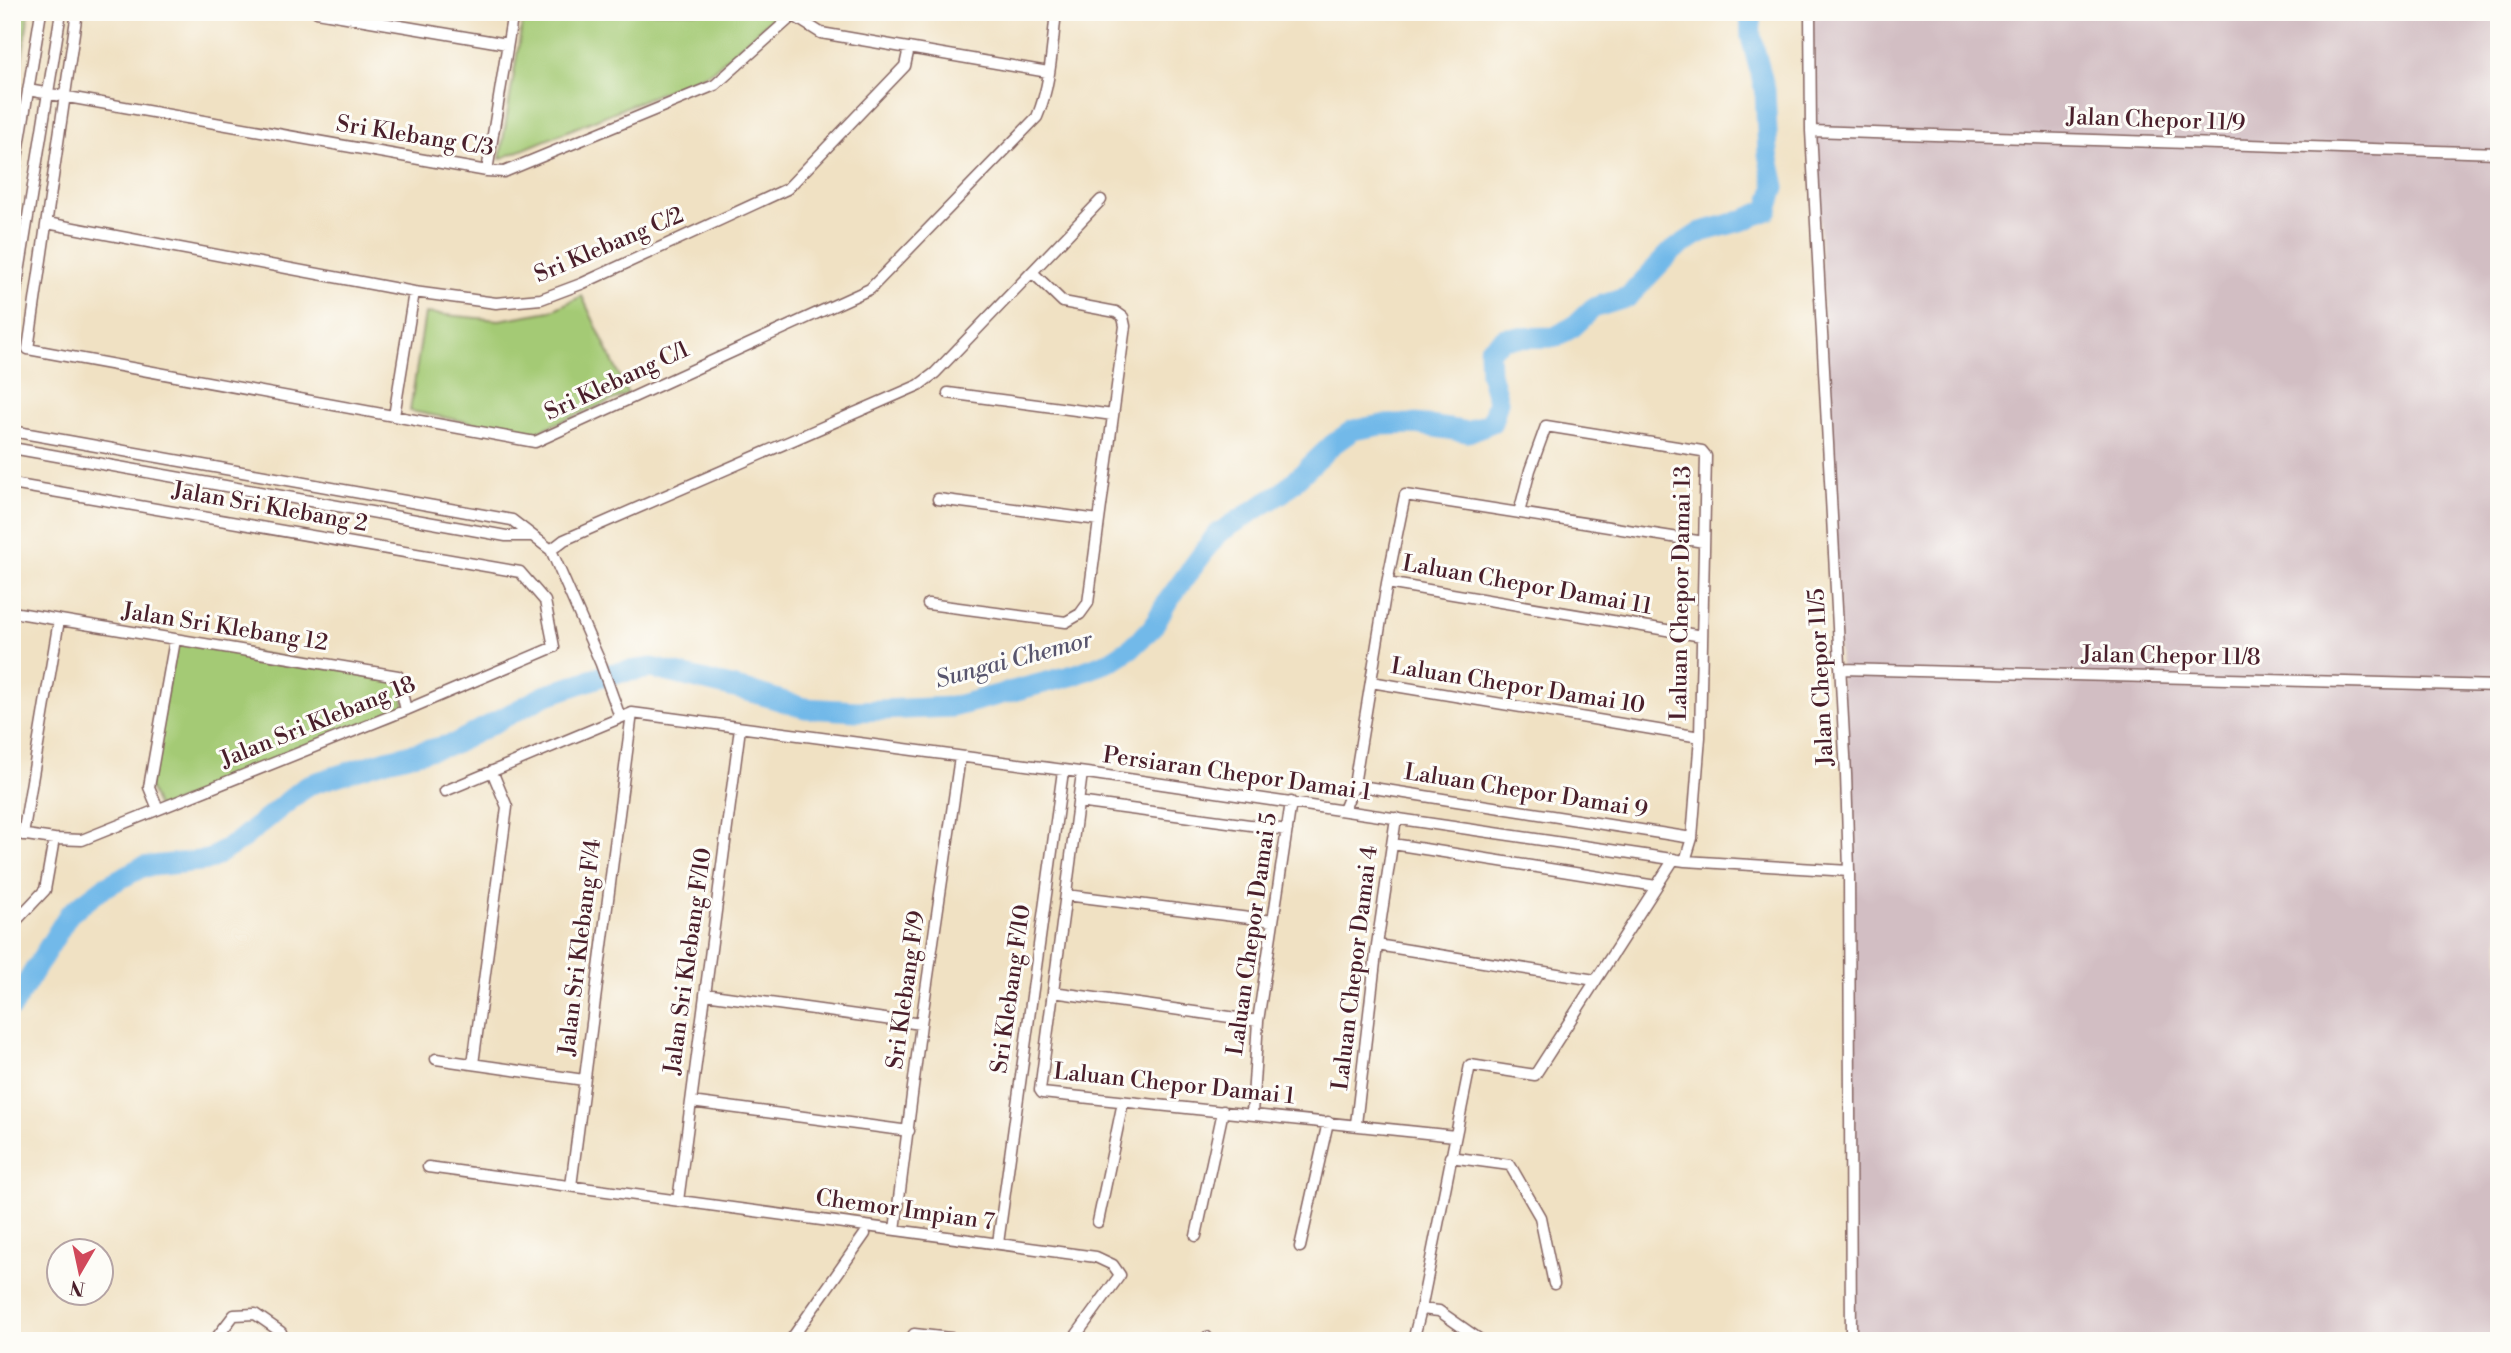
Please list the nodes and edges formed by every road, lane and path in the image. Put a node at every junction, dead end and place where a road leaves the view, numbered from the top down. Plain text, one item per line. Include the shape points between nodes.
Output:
1 (41, 12) edge
2 (61, 12) edge
3 (77, 12) edge
4 (317, 12) edge
5 (513, 12) edge
6 (1056, 12) edge
7 (1810, 12) edge
8 (796, 14) edge
9 (508, 44) junction
10 (909, 48) junction
11 (1048, 72) junction
12 (28, 90) junction
13 (48, 93) junction
14 (64, 97) junction
15 (1811, 131) junction
16 (2499, 153) edge
17 (487, 171) junction
18 (12, 189) edge
19 (1101, 200) dead end
20 (47, 223) junction
21 (1032, 272) junction
22 (414, 292) junction
23 (12, 316) edge
24 (948, 393) dead end
25 (1113, 415) junction
26 (394, 416) junction
27 (12, 431) edge
28 (12, 448) edge
29 (12, 484) edge
30 (937, 499) dead end
31 (1520, 513) junction
32 (1099, 520) junction
33 (531, 536) junction
34 (1704, 542) junction
35 (551, 550) junction
36 (520, 572) joint
37 (1387, 583) junction
38 (928, 604) dead end
39 (12, 612) edge
40 (59, 620) junction
41 (1702, 636) junction
42 (175, 640) junction
43 (1842, 668) junction
44 (1371, 682) junction
45 (2499, 686) edge
46 (406, 710) junction
47 (626, 715) junction
48 (740, 728) junction
49 (1700, 737) junction
50 (960, 757) junction
51 (492, 771) junction
52 (1063, 771) junction
53 (1082, 774) junction
54 (1354, 785) junction
55 (445, 791) dead end
56 (1078, 802) junction
57 (1291, 802) junction
58 (158, 809) junction
59 (1344, 810) junction
60 (1396, 818) junction
61 (1287, 830) junction
62 (18, 834) edge
63 (1692, 838) junction
64 (54, 839) junction
65 (1392, 844) junction
66 (1680, 860) junction
67 (1849, 871) junction
68 (1656, 886) junction
69 (1066, 895) junction
70 (1273, 921) junction
71 (12, 925) edge
72 (1377, 945) junction
73 (1595, 980) junction
74 (1053, 992) junction
75 (705, 994) junction
76 (1258, 1021) junction
77 (921, 1024) junction
78 (436, 1059) dead end
79 (473, 1064) junction
80 (584, 1080) junction
81 (691, 1102) junction
82 (1123, 1102) junction
83 (1223, 1111) junction
84 (1252, 1114) junction
85 (1328, 1122) junction
86 (1356, 1125) junction
87 (909, 1132) junction
88 (1455, 1136) junction
89 (1450, 1157) junction
90 (428, 1167) dead end
91 (571, 1186) junction
92 (678, 1201) junction
93 (1098, 1222) dead end
94 (895, 1230) junction
95 (865, 1234) dead end
96 (1196, 1236) dead end
97 (998, 1243) junction
98 (1300, 1247) dead end
99 (1554, 1284) dead end
100 (1421, 1309) junction
101 (281, 1332) dead end
102 (214, 1341) edge
103 (790, 1341) edge
104 (909, 1341) edge
105 (976, 1341) edge
106 (1072, 1341) edge
107 (1413, 1341) edge
108 (1482, 1341) edge
109 (1851, 1341) edge

1 - 12 street
2 - 13 street
3 - 14 street
4 - 9 street
5 - 9 street
6 - 11 street, Sri Klebang C/1
7 - 15 street, Jalan Chepor 11/5
8 - 10 street via 821,33
8 - 17 street, Sri Klebang C/3 via 715,85 504,172
9 - 17 street
10 - 11 street
10 - 22 street, Sri Klebang C/2 via 905,66 787,189 541,299 496,303
11 - 26 street, Sri Klebang C/1 via 1037,117 870,289 535,442
12 - 13 street, Sri Klebang C/3
12 - 18 street
13 - 14 street, Sri Klebang C/3
13 - 23 street
14 - 17 street, Sri Klebang C/3
14 - 20 street
15 - 16 street, Jalan Chepor 11/9
15 - 43 street, Jalan Chepor 11/5
19 - 21 street
20 - 22 street, Sri Klebang C/2
20 - 26 street, Sri Klebang C/1 via 28,349
21 - 25 street via 1063,302 1123,317
21 - 35 street via 919,385 564,540
22 - 26 street
24 - 25 street
25 - 32 street
27 - 33 street via 512,520
28 - 33 street via 506,536
29 - 36 street, Jalan Sri Klebang 2
30 - 32 street
31 - 34 street
31 - 34 street, Laluan Chepor Damai 13 via 1543,429 1551,425 1702,451 1706,456
31 - 37 street via 1405,495
32 - 38 street via 1088,603 1066,622
33 - 35 street
34 - 41 street, Laluan Chepor Damai 13
35 - 47 street via 613,695
36 - 46 street, Jalan Sri Klebang 18 via 545,601 554,647
37 - 41 street, Laluan Chepor Damai 11
37 - 44 street
39 - 40 street, Jalan Sri Klebang 12
40 - 42 street, Jalan Sri Klebang 12
40 - 62 street
41 - 49 street, Laluan Chepor Damai 13
42 - 46 street, Jalan Sri Klebang 12 via 398,676
42 - 58 street via 149,787
43 - 45 street, Jalan Chepor 11/8
43 - 67 street, Jalan Chepor 11/5
44 - 49 street, Laluan Chepor Damai 10
44 - 54 street
46 - 58 street, Jalan Sri Klebang 18
47 - 48 street, Persiaran Chepor Damai 1
47 - 51 street
47 - 80 street, Jalan Sri Klebang F/4
48 - 50 street, Persiaran Chepor Damai 1
48 - 75 street, Jalan Sri Klebang F/10
49 - 63 street, Laluan Chepor Damai 13
50 - 52 street, Persiaran Chepor Damai 1
50 - 77 street, Sri Klebang F/9
51 - 55 street
51 - 79 street via 507,807
52 - 53 street, Persiaran Chepor Damai 1
52 - 97 street, Sri Klebang F/10
53 - 56 street, Laluan Chepor Damai 1
53 - 57 street, Persiaran Chepor Damai 1
54 - 59 street
54 - 63 street, Laluan Chepor Damai 9
56 - 61 street
56 - 69 street, Laluan Chepor Damai 1
57 - 59 street, Persiaran Chepor Damai 1
57 - 61 street, Laluan Chepor Damai 5
58 - 64 street, Jalan Sri Klebang 18 via 82,840
59 - 60 street, Persiaran Chepor Damai 1
60 - 65 street, Laluan Chepor Damai 4
60 - 66 street, Persiaran Chepor Damai 1
61 - 70 street, Laluan Chepor Damai 5
62 - 64 street, Jalan Sri Klebang 18
63 - 66 street, Laluan Chepor Damai 13
64 - 71 street via 45,890
65 - 68 street
65 - 72 street, Laluan Chepor Damai 4
66 - 67 street, Persiaran Chepor Damai 1
66 - 68 street
67 - 109 street, Jalan Chepor 11/5
68 - 73 street
69 - 70 street
69 - 74 street, Laluan Chepor Damai 1
70 - 76 street, Laluan Chepor Damai 5
72 - 73 street
72 - 86 street, Laluan Chepor Damai 4
73 - 88 street via 1535,1075 1469,1065
74 - 76 street
74 - 82 street, Laluan Chepor Damai 1 via 1040,1090 1046,1095
75 - 77 street
75 - 81 street, Jalan Sri Klebang F/10
76 - 84 street, Laluan Chepor Damai 5
77 - 87 street, Sri Klebang F/9
78 - 79 street
79 - 80 street
80 - 91 street, Jalan Sri Klebang F/4
81 - 87 street
81 - 92 street, Jalan Sri Klebang F/10
82 - 83 street, Laluan Chepor Damai 1
82 - 93 street
83 - 84 street, Laluan Chepor Damai 1
83 - 96 street
84 - 85 street, Laluan Chepor Damai 1
85 - 86 street, Laluan Chepor Damai 1
85 - 98 street
86 - 88 street, Laluan Chepor Damai 1
87 - 94 street, Sri Klebang F/9
88 - 89 street
89 - 99 street via 1510,1164 1540,1217
89 - 100 street
90 - 91 street, Chemor Impian 7
91 - 92 street, Chemor Impian 7
92 - 94 street, Chemor Impian 7
94 - 97 street, Chemor Impian 7
95 - 103 street
97 - 106 street, Chemor Impian 7 via 1096,1257 1121,1275
100 - 107 street
100 - 108 street via 1439,1311
101 - 102 street via 255,1314 234,1315
104 - 105 street via 914,1334

